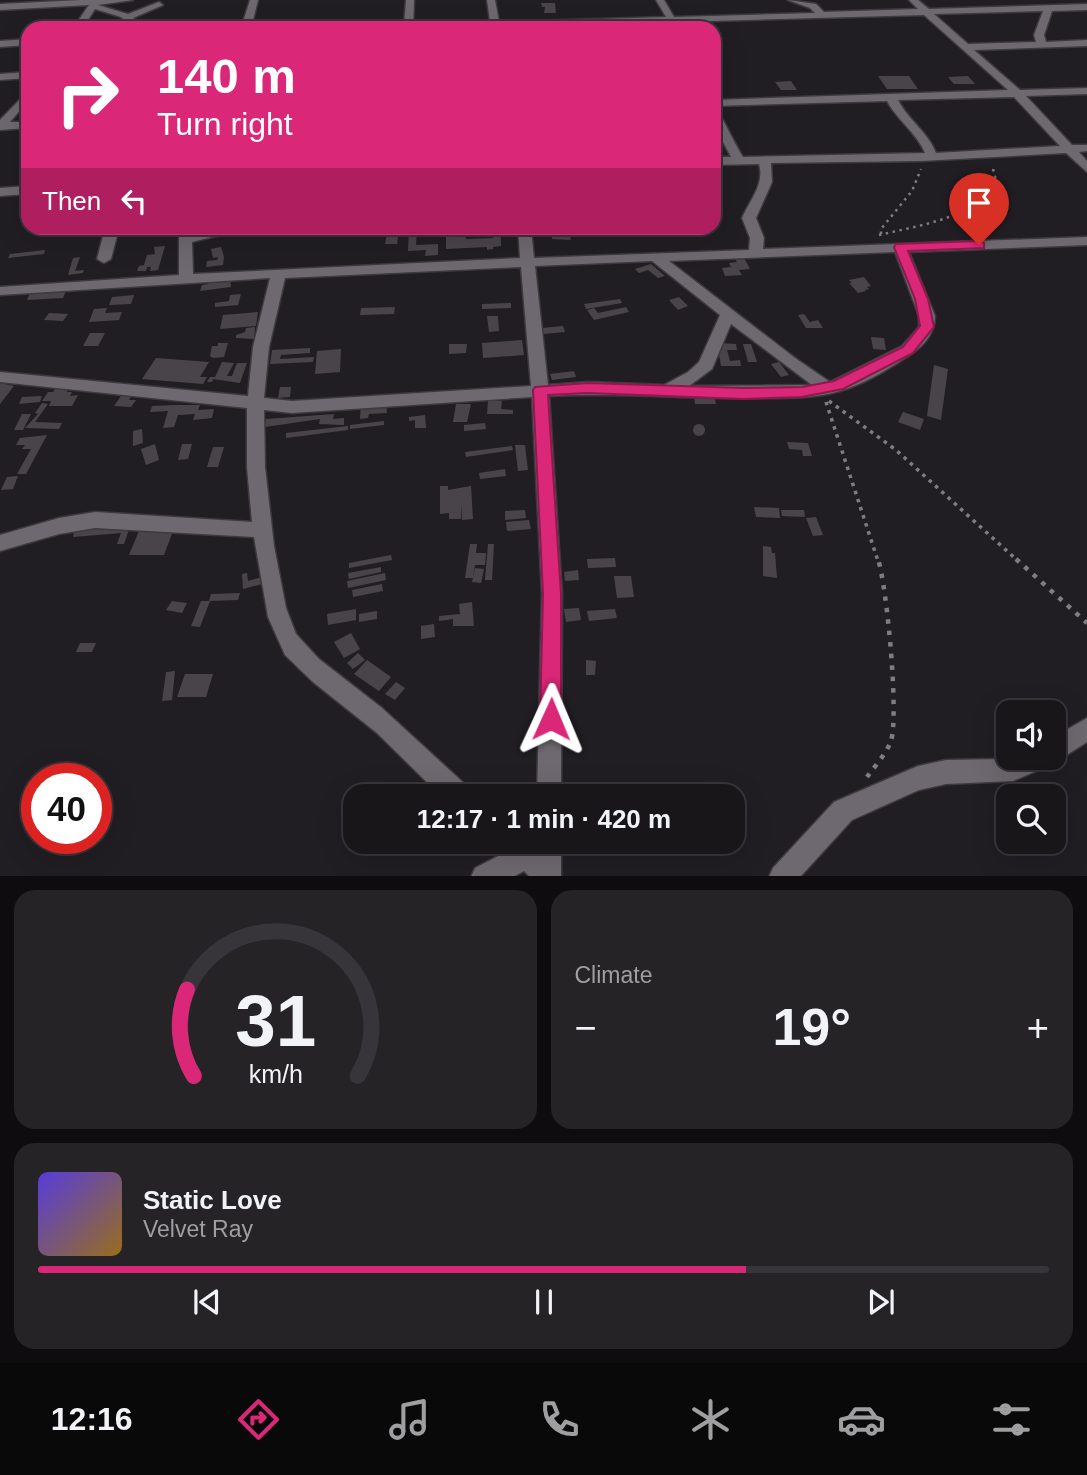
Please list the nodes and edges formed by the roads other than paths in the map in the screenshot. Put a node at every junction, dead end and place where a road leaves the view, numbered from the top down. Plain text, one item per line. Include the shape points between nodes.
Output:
1 (129, 0) edge
2 (254, 0) edge
3 (410, 0) edge
4 (491, 0) edge
5 (660, 0) edge
6 (792, 0) edge
7 (913, 0) edge
8 (95, 3) edge
9 (159, 5) dead end
10 (0, 7) edge
11 (1087, 7) edge
12 (1048, 9) junction
13 (927, 12) junction
14 (127, 16) junction
15 (824, 16) junction
16 (83, 21) edge
17 (132, 21) edge
18 (248, 21) edge
19 (406, 21) edge
20 (494, 21) edge
21 (672, 21) edge
22 (721, 21) edge
23 (21, 42) edge
24 (1087, 43) edge
25 (0, 44) edge
26 (1042, 45) junction
27 (968, 47) junction
28 (21, 76) edge
29 (0, 77) edge
30 (1087, 91) edge
31 (1016, 92) junction
32 (891, 97) junction
33 (21, 102) edge
34 (721, 103) edge
35 (21, 125) edge
36 (0, 126) edge
37 (721, 129) edge
38 (1087, 148) edge
39 (1066, 149) junction
40 (928, 156) junction
41 (739, 160) junction
42 (764, 160) junction
43 (721, 161) edge
44 (1087, 168) edge
45 (21, 190) edge
46 (0, 192) edge
47 (110, 235) edge
48 (185, 235) edge
49 (525, 235) edge
50 (1087, 241) edge
51 (900, 247) junction
52 (756, 252) junction
53 (654, 256) junction
54 (104, 259) dead end
55 (527, 260) junction
56 (279, 273) junction
57 (186, 277) junction
58 (0, 291) edge
59 (728, 313) junction
60 (0, 377) edge
61 (828, 388) junction
62 (540, 390) junction
63 (667, 391) junction
64 (256, 404) junction
65 (261, 530) junction
66 (0, 543) edge
67 (1087, 729) edge
68 (1066, 742) edge
69 (996, 770) edge
70 (446, 784) edge
71 (549, 784) edge
72 (510, 854) edge
73 (522, 854) edge
74 (548, 854) edge
75 (548, 875) edge
76 (485, 876) edge
77 (783, 876) edge

1 - 8 street
2 - 18 street
3 - 19 street
4 - 20 street
5 - 21 street
6 - 15 street via 813,6
7 - 13 street
8 - 10 street
8 - 14 street
8 - 16 street
9 - 14 street
11 - 12 street
12 - 13 street
12 - 26 street via 1038,35
13 - 15 street
13 - 27 street
14 - 17 street
15 - 22 street
23 - 25 street
24 - 26 street
26 - 27 street
27 - 31 street
28 - 29 street
30 - 31 street
31 - 32 street
31 - 39 street
32 - 34 street
32 - 40 street via 927,144
33 - 36 street
35 - 36 street
37 - 41 street
38 - 39 street
39 - 40 street
39 - 44 street
40 - 42 street
41 - 42 street
41 - 43 street
42 - 52 street via 768,179 749,218 757,238
45 - 46 street
47 - 54 street
48 - 57 street
49 - 55 street
50 - 51 street
51 - 52 street
51 - 61 street via 927,327 908,350
52 - 53 street
53 - 55 street
53 - 59 street
55 - 56 street
55 - 62 street
56 - 57 street
56 - 64 street via 265,318
57 - 58 street
59 - 61 street
59 - 63 street via 706,365
60 - 64 street
61 - 63 street via 802,392
62 - 63 street
62 - 64 street via 335,406
62 - 71 street via 552,594
64 - 65 street
65 - 66 street via 95,520
65 - 70 street via 276,609 292,647
67 - 68 street
69 - 77 street via 918,778 843,811
72 - 76 street
73 - 75 street
74 - 75 street

